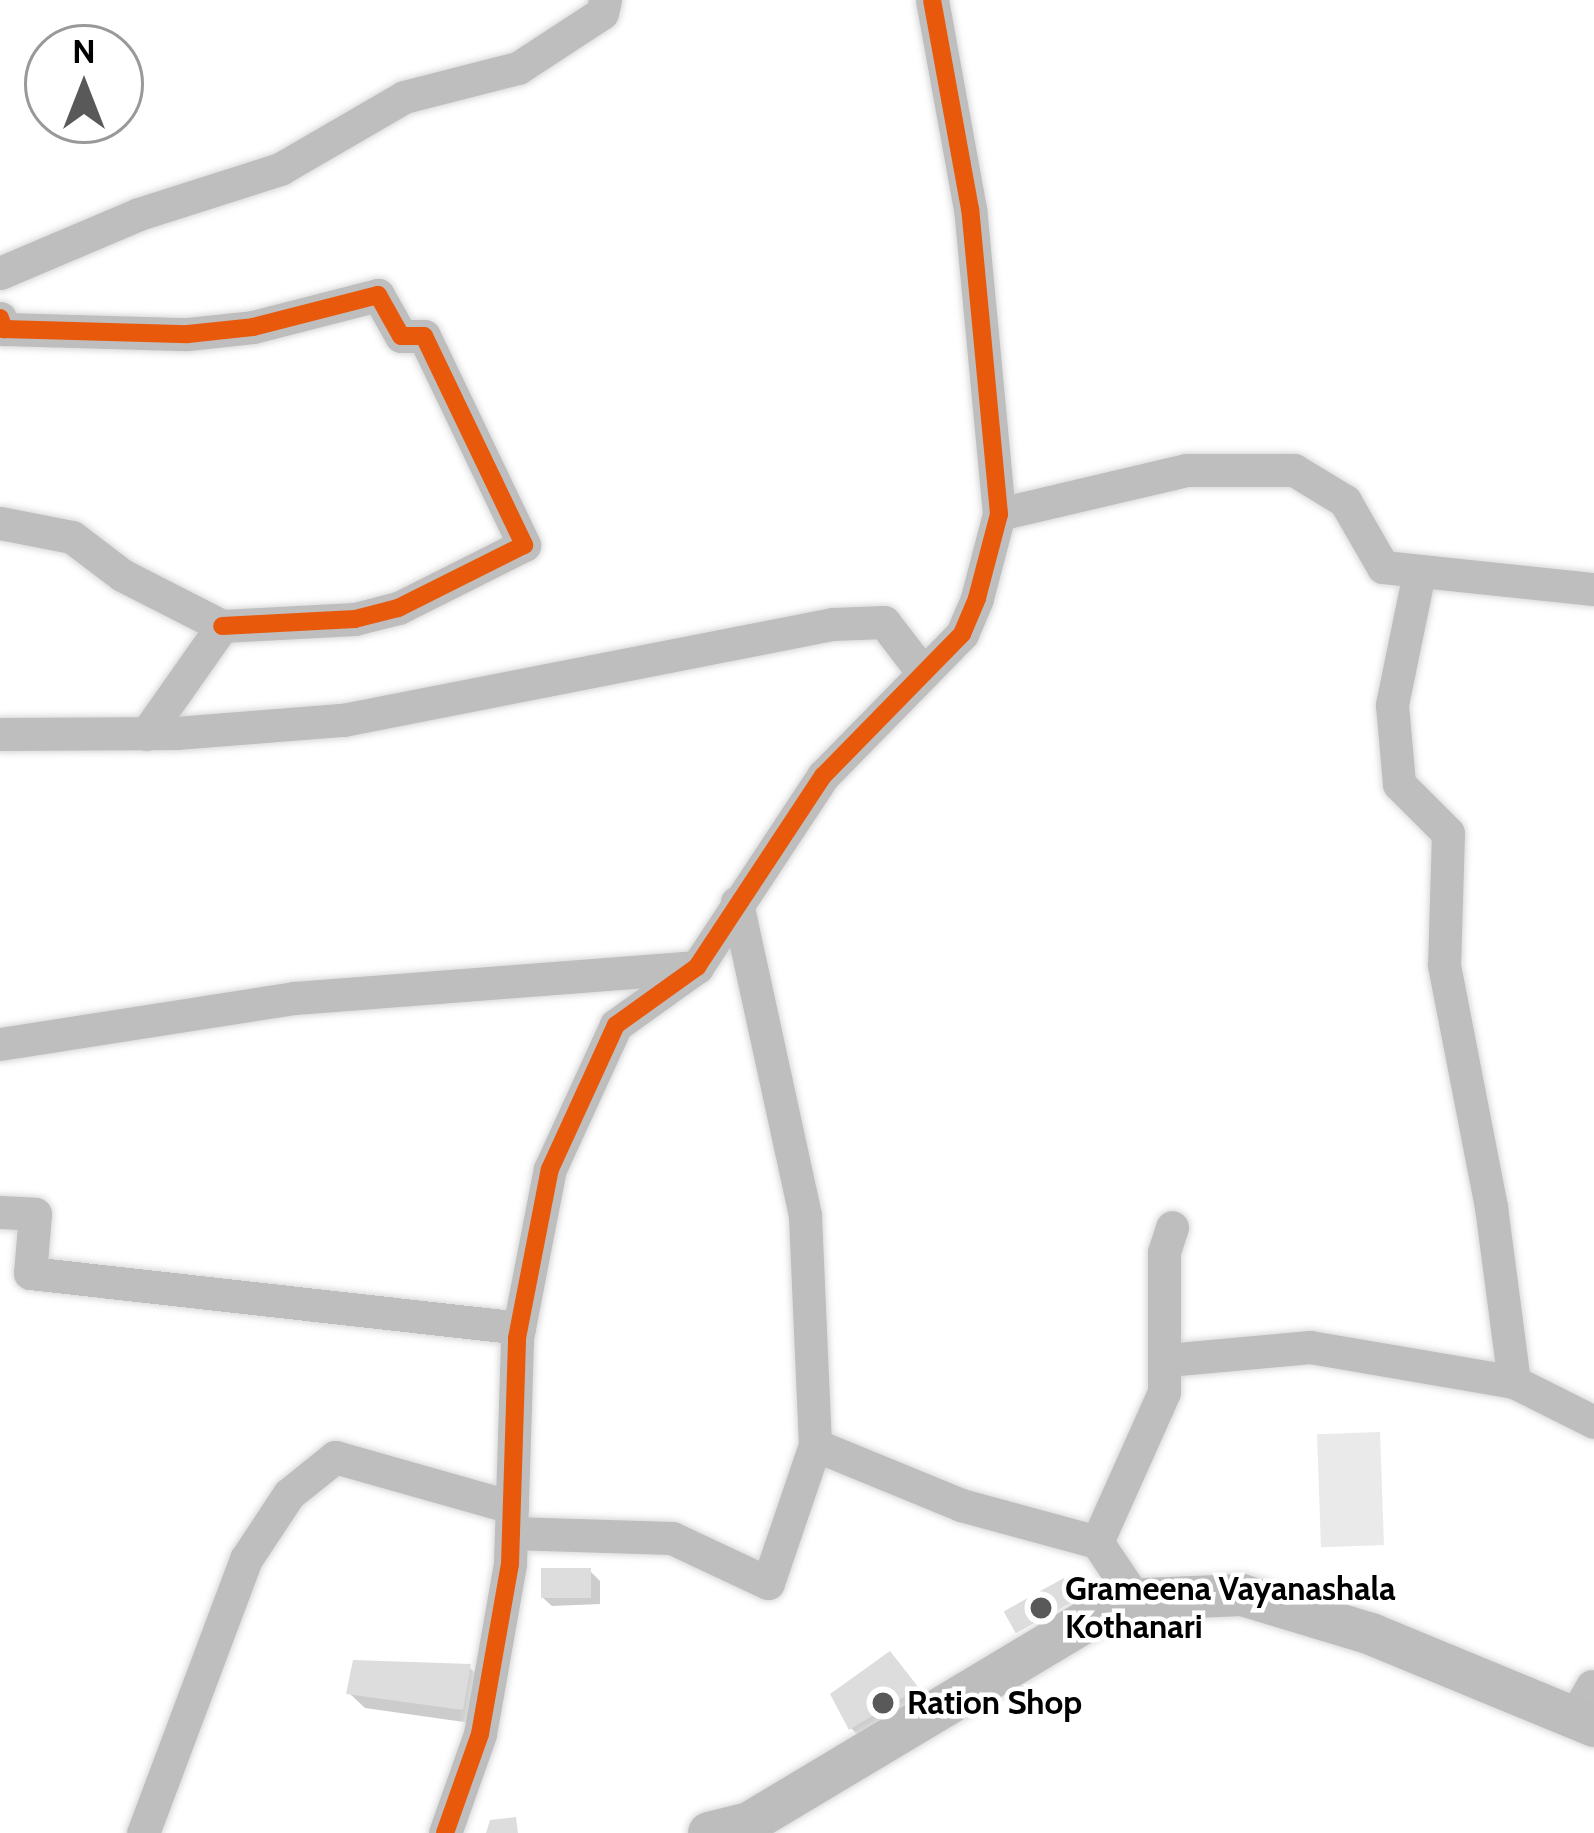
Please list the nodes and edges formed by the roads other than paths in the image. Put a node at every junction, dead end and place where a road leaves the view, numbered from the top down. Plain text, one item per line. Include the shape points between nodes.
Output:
1 (605, 0) edge
2 (932, 0) edge
3 (0, 274) edge
4 (0, 318) edge
5 (999, 514) junction
6 (0, 523) edge
7 (1419, 573) junction
8 (1594, 590) edge
9 (223, 626) junction
10 (920, 669) junction
11 (0, 734) edge
12 (146, 734) junction
13 (737, 902) junction
14 (697, 967) junction
15 (0, 1044) edge
16 (0, 1212) edge
17 (1172, 1227) dead end
18 (519, 1328) junction
19 (1167, 1360) junction
20 (1514, 1382) junction
21 (1594, 1422) edge
22 (815, 1445) junction
23 (511, 1520) junction
24 (1097, 1542) junction
25 (1136, 1600) junction
26 (1586, 1710) edge
27 (143, 1833) edge
28 (445, 1833) edge
29 (709, 1833) edge

1 - 3 street via 602,13 518,68 404,98 280,169 139,214
2 - 5 street via 970,209
4 - 9 street via 4,328 188,334 253,327 378,295 401,336 424,336 524,545 398,608 355,619
5 - 7 street via 1187,470 1294,470 1345,501 1383,567
5 - 10 street via 962,634
6 - 9 street via 72,537 122,575
7 - 8 street
7 - 20 street via 1392,705 1399,784 1448,832 1444,965 1491,1207
9 - 12 street
10 - 12 street via 884,622 832,624 343,719
10 - 13 street via 823,776
11 - 12 street
13 - 14 street
13 - 22 street via 805,1215
14 - 15 street via 295,998
14 - 18 street via 616,1025 550,1168
16 - 18 street via 35,1214 30,1273
17 - 19 street via 1161,1307
18 - 23 street
19 - 20 street via 1310,1347
19 - 24 street via 1156,1421
20 - 21 street
22 - 23 street via 768,1583 672,1538
22 - 24 street via 961,1504
23 - 27 street via 335,1457 289,1494 246,1559
23 - 28 street via 480,1734
24 - 25 street
25 - 26 main road via 1242,1595
25 - 29 main road via 1120,1600 749,1822

